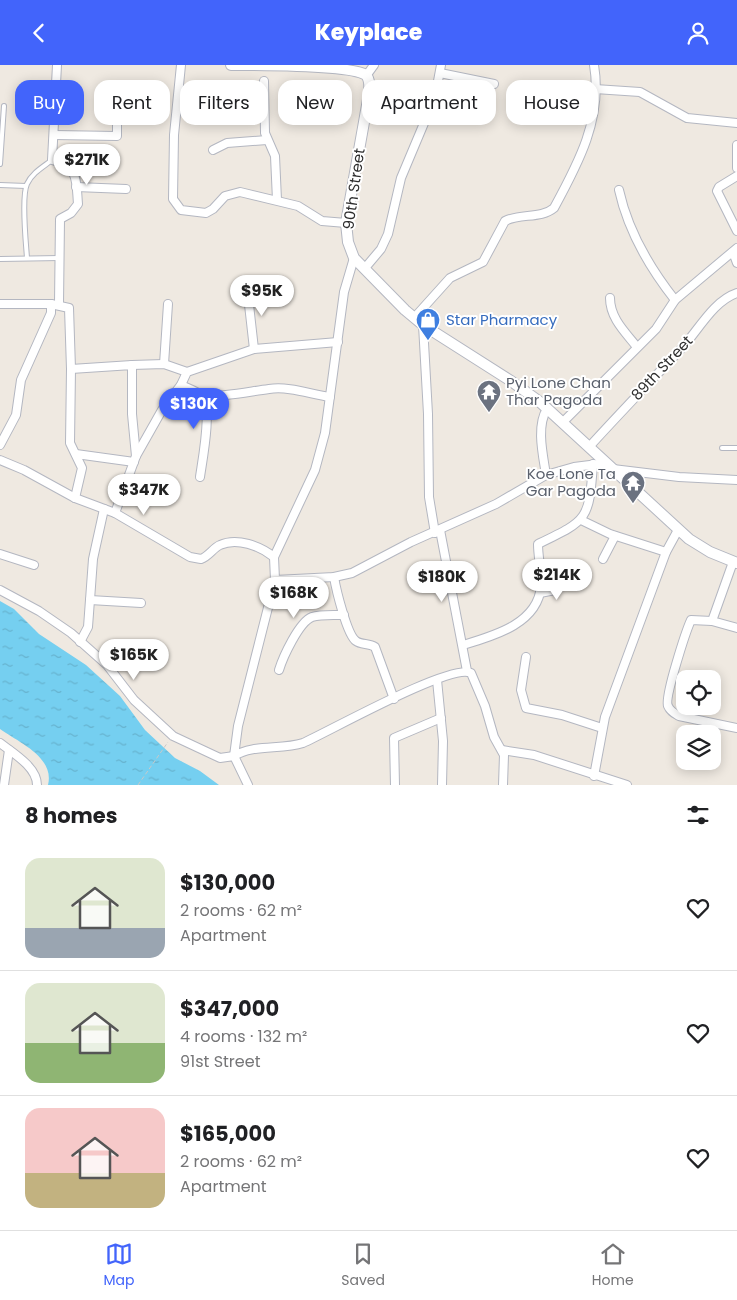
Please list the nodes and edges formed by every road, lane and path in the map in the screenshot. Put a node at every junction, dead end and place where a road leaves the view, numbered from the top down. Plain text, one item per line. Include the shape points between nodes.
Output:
1 (57, 65) edge
2 (180, 65) edge
3 (231, 65) edge
4 (263, 65) edge
5 (332, 65) edge
6 (374, 65) edge
7 (594, 65) edge
8 (440, 69) edge
9 (366, 76) junction
10 (482, 80) edge
11 (595, 80) edge
12 (598, 89) edge
13 (4, 106) dead end
14 (737, 123) edge
15 (117, 125) edge
16 (266, 125) edge
17 (591, 125) edge
18 (54, 135) junction
19 (267, 140) junction
20 (737, 145) edge
21 (213, 150) dead end
22 (52, 160) junction
23 (0, 163) edge
24 (737, 168) edge
25 (737, 176) edge
26 (0, 185) edge
27 (26, 186) junction
28 (76, 187) junction
29 (126, 189) dead end
30 (619, 190) dead end
31 (277, 200) junction
32 (346, 223) junction
33 (737, 231) edge
34 (735, 250) edge
35 (354, 257) junction
36 (27, 258) junction
37 (60, 258) junction
38 (0, 259) edge
39 (737, 263) edge
40 (365, 268) junction
41 (247, 287) dead end
42 (737, 293) edge
43 (610, 298) dead end
44 (675, 300) junction
45 (0, 304) edge
46 (55, 304) junction
47 (168, 304) dead end
48 (414, 317) junction
49 (423, 325) junction
50 (338, 342) junction
51 (637, 347) junction
52 (254, 349) junction
53 (164, 364) junction
54 (132, 365) junction
55 (71, 369) junction
56 (187, 372) junction
57 (181, 385) junction
58 (203, 397) junction
59 (330, 397) junction
60 (547, 409) junction
61 (563, 422) junction
62 (0, 445) edge
63 (589, 447) junction
64 (722, 448) dead end
65 (737, 448) edge
66 (76, 454) junction
67 (135, 459) junction
68 (0, 460) edge
69 (593, 464) junction
70 (609, 466) junction
71 (546, 475) junction
72 (200, 477) dead end
73 (737, 480) edge
74 (76, 498) junction
75 (104, 509) junction
76 (116, 513) junction
77 (581, 520) junction
78 (678, 530) junction
79 (437, 531) junction
80 (615, 536) junction
81 (666, 552) junction
82 (0, 554) edge
83 (274, 557) junction
84 (603, 559) dead end
85 (735, 563) edge
86 (34, 565) dead end
87 (334, 577) junction
88 (274, 580) junction
89 (564, 584) dead end
90 (0, 590) edge
91 (540, 593) junction
92 (90, 600) junction
93 (141, 603) dead end
94 (344, 615) junction
95 (712, 621) junction
96 (737, 628) edge
97 (80, 642) junction
98 (463, 645) junction
99 (526, 657) dead end
100 (279, 670) dead end
101 (467, 671) junction
102 (437, 680) junction
103 (394, 699) junction
104 (441, 718) junction
105 (602, 728) junction
106 (737, 729) edge
107 (0, 743) edge
108 (167, 744) dead end
109 (9, 750) junction
110 (502, 750) junction
111 (234, 756) junction
112 (594, 776) junction
113 (4, 785) edge
114 (37, 785) edge
115 (138, 785) edge
116 (248, 785) edge
117 (395, 785) edge
118 (442, 785) edge
119 (503, 785) edge
120 (627, 785) edge

1 - 18 street
2 - 31 street via 173,199 181,210 201,214 213,209 233,192
3 - 4 street
4 - 5 street
5 - 9 street via 356,70
6 - 9 street
7 - 11 street
8 - 10 street
8 - 40 street via 435,97 401,178 388,234 381,249
9 - 32 street, 90th Street via 370,84 369,94
12 - 14 street via 640,92 687,118
13 - 23 lane
15 - 18 street via 117,136
16 - 19 street
17 - 48 street via 585,148 554,209 505,221 484,263 450,278
18 - 22 street
19 - 21 street via 227,143
19 - 31 street via 275,156
20 - 24 street
22 - 27 lane via 35,173
22 - 28 street via 66,164 74,173
25 - 33 street via 717,191
26 - 27 lane
27 - 36 lane
28 - 29 street
28 - 37 street via 78,204 60,219
30 - 44 street via 637,241
31 - 32 street via 298,206 322,221
32 - 35 street, 90th Street
34 - 39 street
34 - 44 street
35 - 40 street, 90th Street
35 - 50 street via 344,292
36 - 37 lane
36 - 38 lane
37 - 46 street
40 - 48 street, 90th Street
41 - 52 street
42 - 63 street, 89th Street via 717,307
43 - 51 street via 615,318
44 - 51 street via 656,329
45 - 46 street
46 - 55 street via 69,308
46 - 62 street via 21,380 16,415
47 - 53 street
48 - 49 street, 90th Street
49 - 60 street, 90th Street via 512,381
49 - 79 street via 429,497
50 - 52 street
50 - 59 street
51 - 61 street
52 - 56 street
53 - 54 street
53 - 56 street
54 - 55 street
54 - 67 street
55 - 66 street via 70,443
56 - 57 street
57 - 58 street
57 - 67 street via 162,410
58 - 59 street via 269,389 296,390
58 - 72 street via 206,423
59 - 83 street via 315,471
60 - 61 street, 90th Street
60 - 71 street via 542,429
61 - 63 street, 90th Street
63 - 70 street, 90th Street
64 - 65 lane
66 - 67 street
66 - 74 street via 82,468
67 - 76 street
68 - 74 street
69 - 70 street
69 - 71 street
69 - 77 street via 587,509
70 - 73 street via 678,477
70 - 78 street, 90th Street
71 - 79 street via 505,500
74 - 75 street
75 - 76 street
75 - 92 street via 95,546
76 - 83 street via 190,557 201,559 228,543 264,549
77 - 80 street
77 - 91 street via 538,544
78 - 81 street
78 - 85 street, 90th Street via 698,547
79 - 87 street via 411,541 368,566
79 - 98 street
80 - 81 street
80 - 84 street
81 - 105 street
82 - 86 street
83 - 88 street
85 - 95 street
87 - 88 street
87 - 94 street
88 - 111 street via 238,726
89 - 91 street
90 - 97 street via 40,611
91 - 98 street via 533,608 519,623
92 - 93 street
92 - 97 street via 88,627
94 - 100 street via 312,617 305,622 283,656
94 - 103 street via 355,640 375,647
95 - 96 street
95 - 106 street via 691,620 675,675 668,687 668,706 679,716
97 - 111 street via 107,665 134,700 173,736 220,758
98 - 101 street
99 - 105 street via 521,690 526,708
101 - 102 street
101 - 110 street via 471,672 478,687 494,737
102 - 103 street
102 - 104 street
103 - 111 street via 303,743 244,751
104 - 117 street via 394,738
104 - 118 street
105 - 112 street
107 - 109 street
108 - 115 path
109 - 113 street
109 - 114 street via 28,766 36,776
110 - 112 street via 534,755
110 - 119 street via 505,765
111 - 116 street
112 - 120 street

